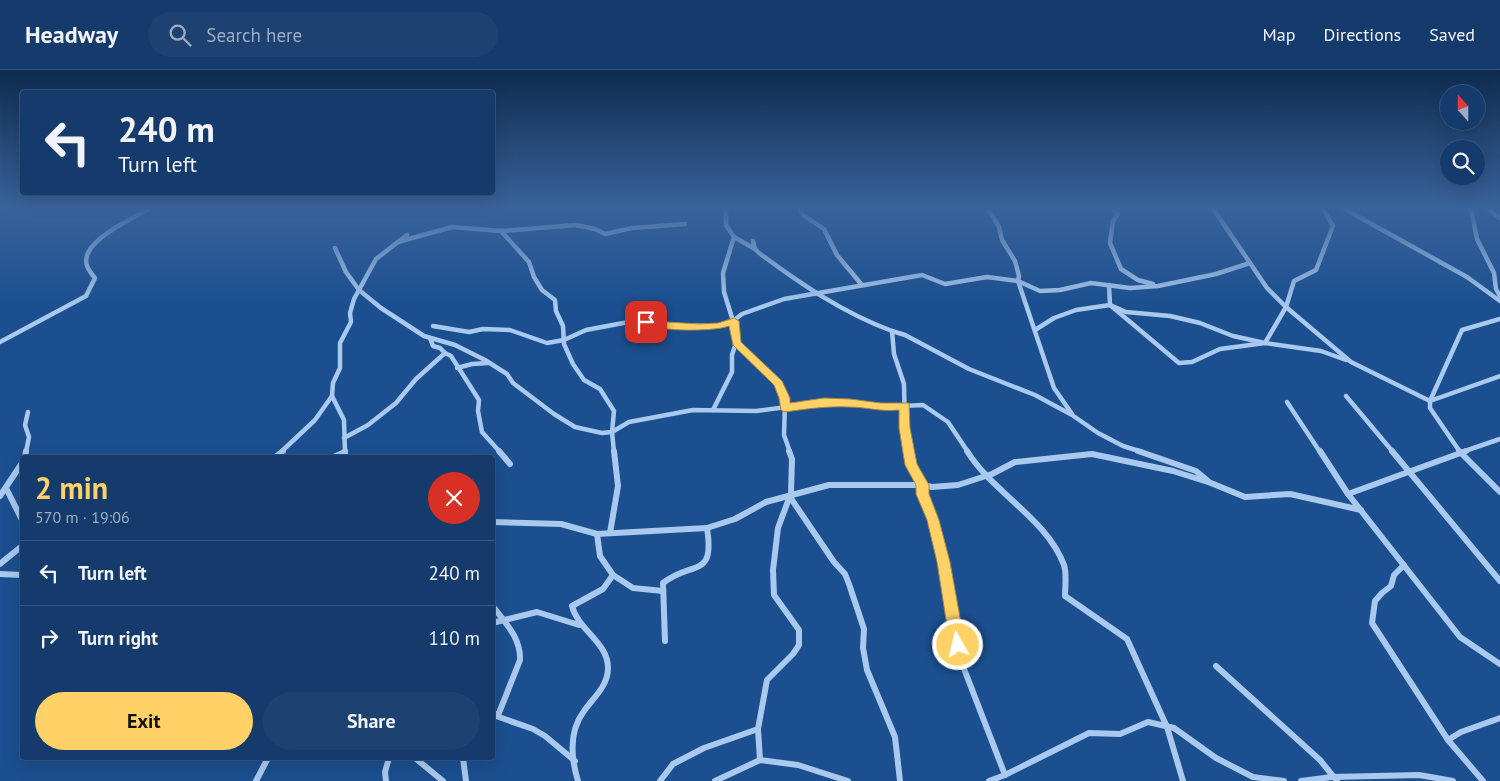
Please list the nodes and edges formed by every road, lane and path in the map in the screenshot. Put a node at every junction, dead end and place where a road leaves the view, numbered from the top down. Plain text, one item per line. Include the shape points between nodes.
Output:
1 (97, 240) edge
2 (405, 240) edge
3 (510, 240) edge
4 (733, 240) edge
5 (740, 240) edge
6 (830, 240) edge
7 (1002, 240) edge
8 (1110, 240) edge
9 (1235, 240) edge
10 (1328, 240) edge
11 (1401, 240) edge
12 (1478, 240) edge
13 (753, 241) dead end
14 (398, 242) joint
15 (335, 248) dead end
16 (755, 249) junction
17 (1250, 263) junction
18 (1497, 273) edge
19 (1018, 281) junction
20 (862, 285) junction
21 (1109, 285) junction
22 (1158, 286) junction
23 (359, 290) junction
24 (817, 294) junction
25 (1500, 296) edge
26 (1500, 301) edge
27 (1110, 305) junction
28 (1286, 307) junction
29 (1500, 318) edge
30 (734, 321) junction
31 (433, 326) dead end
32 (1035, 330) junction
33 (892, 331) junction
34 (430, 338) junction
35 (564, 340) junction
36 (0, 342) edge
37 (736, 343) junction
38 (1265, 343) junction
39 (445, 353) junction
40 (1351, 362) junction
41 (489, 363) junction
42 (457, 368) junction
43 (1500, 376) edge
44 (332, 396) junction
45 (1346, 396) dead end
46 (1430, 401) junction
47 (1287, 402) dead end
48 (905, 406) junction
49 (785, 408) junction
50 (713, 410) junction
51 (28, 412) dead end
52 (1072, 415) junction
53 (612, 432) junction
54 (344, 438) junction
55 (1500, 439) edge
56 (1460, 452) junction
57 (26, 455) edge
58 (278, 455) edge
59 (345, 455) edge
60 (510, 464) dead end
61 (20, 466) edge
62 (1410, 473) junction
63 (987, 476) junction
64 (1211, 482) junction
65 (922, 485) junction
66 (6, 488) junction
67 (1500, 492) edge
68 (1348, 494) junction
69 (0, 496) edge
70 (790, 496) junction
71 (1361, 510) junction
72 (20, 516) edge
73 (495, 522) edge
74 (707, 528) junction
75 (610, 533) junction
76 (597, 534) junction
77 (20, 548) edge
78 (0, 564) edge
79 (1404, 565) junction
80 (0, 574) edge
81 (20, 575) edge
82 (613, 575) junction
83 (1500, 580) edge
84 (663, 591) junction
85 (495, 609) edge
86 (503, 620) junction
87 (495, 622) edge
88 (579, 625) junction
89 (665, 641) dead end
90 (1500, 664) edge
91 (1216, 666) dead end
92 (495, 715) edge
93 (495, 717) edge
94 (1500, 718) edge
95 (1166, 726) junction
96 (758, 729) junction
97 (1448, 740) junction
98 (267, 760) edge
99 (388, 760) edge
100 (417, 760) edge
101 (464, 760) edge
102 (760, 760) junction
103 (574, 761) junction
104 (1005, 775) junction
105 (1334, 779) edge
106 (256, 781) edge
107 (386, 781) edge
108 (443, 781) edge
109 (466, 781) edge
110 (578, 781) edge
111 (660, 781) edge
112 (715, 781) edge
113 (848, 781) edge
114 (900, 781) edge
115 (989, 781) edge
116 (1183, 781) edge
117 (1284, 781) edge
118 (1302, 781) edge
119 (1453, 781) edge
120 (1483, 781) edge

1 - 36 street via 86,254 87,268 95,278 86,296
2 - 14 street
3 - 35 street via 529,262 542,290 555,300
4 - 30 street via 723,273 724,292
5 - 16 street
6 - 20 street via 837,255
7 - 19 street via 1015,261
8 - 22 street via 1121,269 1138,280
9 - 17 street
10 - 28 street via 1316,270 1294,280
11 - 26 street via 1467,277
12 - 18 street
13 - 16 street
14 - 23 street via 376,259
15 - 23 street
16 - 24 street
17 - 22 street
17 - 28 street via 1267,288
18 - 25 street via 1496,289
19 - 20 street via 987,277 945,284 922,275
19 - 21 street via 1040,291 1090,283
19 - 32 street
20 - 24 street
21 - 22 street via 1130,288
21 - 27 street
23 - 34 street via 381,308
23 - 44 street via 350,313 351,322 340,343 340,368 333,383
24 - 30 street via 769,304 742,314
24 - 33 street via 862,320
27 - 32 street via 1076,310
27 - 38 street via 1126,312 1170,316 1200,323 1233,336
27 - 38 street via 1179,363 1192,362 1220,349
28 - 38 street
28 - 40 street
29 - 46 street via 1462,330
30 - 35 street via 699,327 634,321 586,330
30 - 37 street
31 - 35 street via 469,332 510,330 547,343
32 - 52 street via 1054,388
33 - 48 street via 894,354 904,384
33 - 52 street
34 - 39 street via 433,346
34 - 41 street via 455,345
35 - 53 street via 578,374 600,389 610,402 614,411
37 - 49 street via 778,383 785,398
37 - 50 street via 732,372
38 - 40 street via 1321,351
39 - 42 street via 451,356
39 - 54 street via 416,379 396,403
40 - 46 street
41 - 42 street
41 - 53 street via 575,427
42 - 60 street via 479,400 482,432
43 - 46 street
44 - 54 street via 344,420
44 - 58 street via 315,420
45 - 62 street
46 - 56 street via 1430,408
47 - 68 street
48 - 49 street via 881,408 824,402
48 - 63 street via 923,405 948,422 975,464
48 - 65 street via 911,465
49 - 50 street
49 - 70 street via 784,435 792,459
50 - 53 street via 662,415 622,424
51 - 57 street via 24,429 29,437
52 - 64 street via 1123,446 1196,471
53 - 75 street via 618,486
54 - 59 street
55 - 56 street
56 - 62 street
56 - 67 street
61 - 66 street
62 - 68 street
62 - 83 street
63 - 64 street via 1014,462 1092,454
63 - 65 street via 958,485
63 - 95 street via 1052,542 1065,567 1065,596 1127,639
64 - 71 street via 1245,497 1290,494
65 - 70 street via 836,483
65 - 104 street via 943,562 961,661
66 - 69 street
66 - 72 street
68 - 71 street
70 - 74 street via 766,502 735,519
70 - 96 street via 778,528 774,595 799,630 799,644 767,680
70 - 114 street via 849,584 864,629 867,670 895,737
71 - 79 street
73 - 76 street via 561,524
74 - 75 street
74 - 84 street via 709,557 700,565 670,577 663,583
75 - 76 street
76 - 82 street via 600,556
77 - 78 street
79 - 90 street via 1460,637
79 - 97 street via 1394,575 1392,586 1379,593 1372,623
80 - 81 street
82 - 84 street via 633,588
82 - 88 street via 603,590 572,606
84 - 89 street
85 - 86 street
86 - 87 street
86 - 88 street via 537,612
86 - 92 street via 519,642 522,652
88 - 103 street via 600,646 608,670 601,691 579,719
91 - 105 street via 1320,760
93 - 103 street via 539,732
94 - 97 street
95 - 104 street via 1148,722 1120,734 1089,733
95 - 116 street
95 - 117 street via 1253,777
96 - 102 street
96 - 111 street via 704,748 673,764
97 - 120 street
98 - 106 street
99 - 107 street
100 - 108 street
101 - 109 street
102 - 112 street
102 - 113 street via 798,765
103 - 110 street
104 - 115 street
105 - 118 street
105 - 119 street via 1419,775

